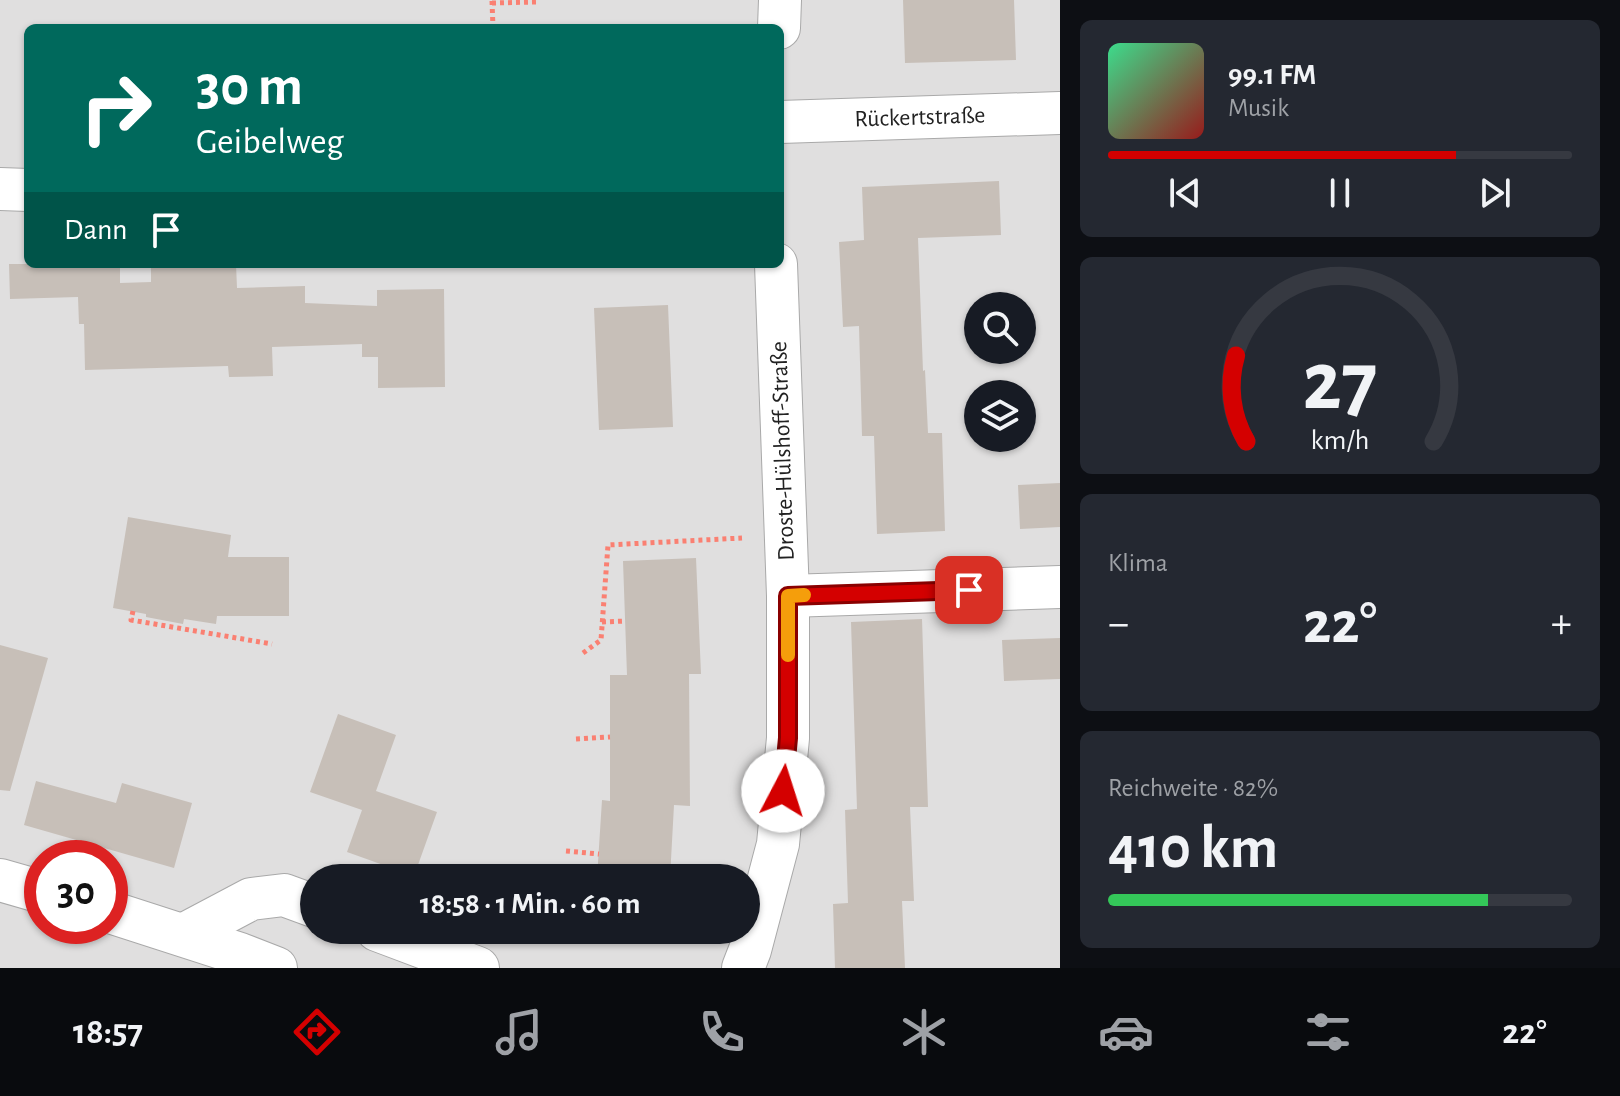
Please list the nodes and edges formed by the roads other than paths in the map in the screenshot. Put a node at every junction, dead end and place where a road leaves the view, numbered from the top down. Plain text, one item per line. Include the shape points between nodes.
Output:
1 (780, 0) edge
2 (779, 24) edge
3 (1060, 113) edge
4 (784, 122) edge
5 (0, 189) edge
6 (24, 190) edge
7 (776, 268) edge
8 (1060, 587) edge
9 (788, 596) junction
10 (0, 880) edge
11 (24, 887) edge
12 (300, 901) edge
13 (128, 918) edge
14 (183, 935) junction
15 (414, 944) edge
16 (276, 968) edge
17 (477, 968) edge
18 (743, 968) edge

1 - 2 street
3 - 4 street, Rückertstraße
5 - 6 street
7 - 9 street, Droste-Hülshoff-Straße
8 - 9 street
9 - 18 street, Droste-Hülshoff-Straße via 788,738 778,844
10 - 11 street
12 - 14 street via 284,895 251,899
13 - 14 street
14 - 16 street
15 - 17 street

